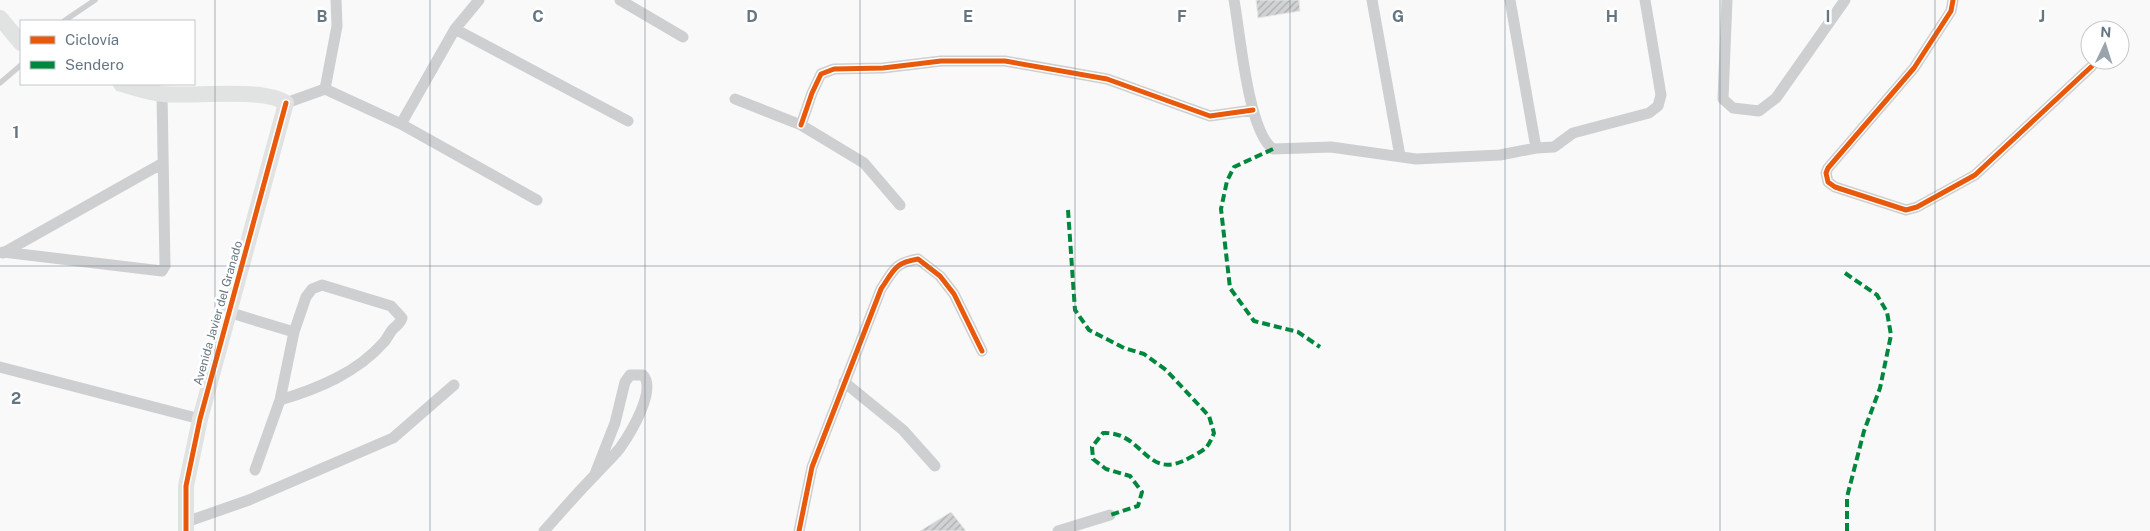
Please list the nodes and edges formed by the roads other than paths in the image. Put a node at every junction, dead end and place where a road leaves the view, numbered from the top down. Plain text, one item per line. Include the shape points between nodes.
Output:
1 (94, 0) edge
2 (336, 0) edge
3 (479, 0) edge
4 (620, 0) edge
5 (1234, 0) edge
6 (1372, 0) edge
7 (1510, 0) edge
8 (1645, 0) edge
9 (1727, 0) edge
10 (1845, 0) edge
11 (1953, 0) edge
12 (0, 18) edge
13 (65, 20) edge
14 (455, 29) junction
15 (683, 37) dead end
16 (20, 42) edge
17 (20, 66) edge
18 (2088, 70) edge
19 (0, 83) edge
20 (125, 85) edge
21 (325, 89) junction
22 (162, 94) junction
23 (735, 99) dead end
24 (286, 103) junction
25 (1252, 110) junction
26 (628, 121) dead end
27 (401, 124) junction
28 (801, 125) junction
29 (1536, 148) junction
30 (1400, 156) junction
31 (163, 163) junction
32 (537, 200) dead end
33 (900, 205) dead end
34 (2, 253) edge
35 (228, 312) junction
36 (294, 332) junction
37 (982, 351) dead end
38 (0, 367) edge
39 (844, 382) junction
40 (454, 386) dead end
41 (280, 400) junction
42 (200, 419) junction
43 (935, 466) dead end
44 (255, 470) dead end
45 (595, 474) junction
46 (1110, 515) dead end
47 (186, 527) edge
48 (544, 531) edge
49 (799, 531) edge
50 (1058, 531) edge

1 - 13 lane
2 - 21 street via 337,26
3 - 14 street
4 - 15 street
5 - 25 street
6 - 30 street
7 - 29 street
8 - 29 street via 1661,95 1658,106 1649,113 1573,133 1554,147
9 - 10 street via 1723,99 1733,108 1759,111 1776,98
11 - 18 street via 1951,11 1914,68 1828,168 1828,182 1906,210 1912,209 1975,175
12 - 16 street
14 - 26 street
14 - 27 street
17 - 19 lane
20 - 22 street
21 - 24 street
21 - 27 street
22 - 24 street via 262,96
22 - 31 street
23 - 28 street
24 - 35 street, Avenida Javier del Granado
25 - 28 street via 1210,116 1107,79 1078,73 1005,61 941,61 883,68 834,69 821,74
25 - 30 street via 1264,140 1273,150 1331,147
27 - 32 street
28 - 33 street via 864,163
29 - 30 street via 1500,155
31 - 34 street
31 - 34 street via 165,266 162,271
35 - 36 street
35 - 42 street, Avenida Javier del Granado
36 - 41 street
36 - 41 street via 306,297 312,289 322,286 391,306 402,318 384,343 350,371 315,389
37 - 39 street via 954,294 940,276 918,258 901,261 881,289
38 - 42 street
39 - 43 street via 903,430
39 - 49 street via 812,467
40 - 47 street via 393,438
41 - 44 street
42 - 47 street, Avenida Javier del Granado via 186,486
45 - 45 street via 619,449 633,427 648,388 648,380 643,375 630,374 625,382 615,423
45 - 48 street
46 - 50 street

